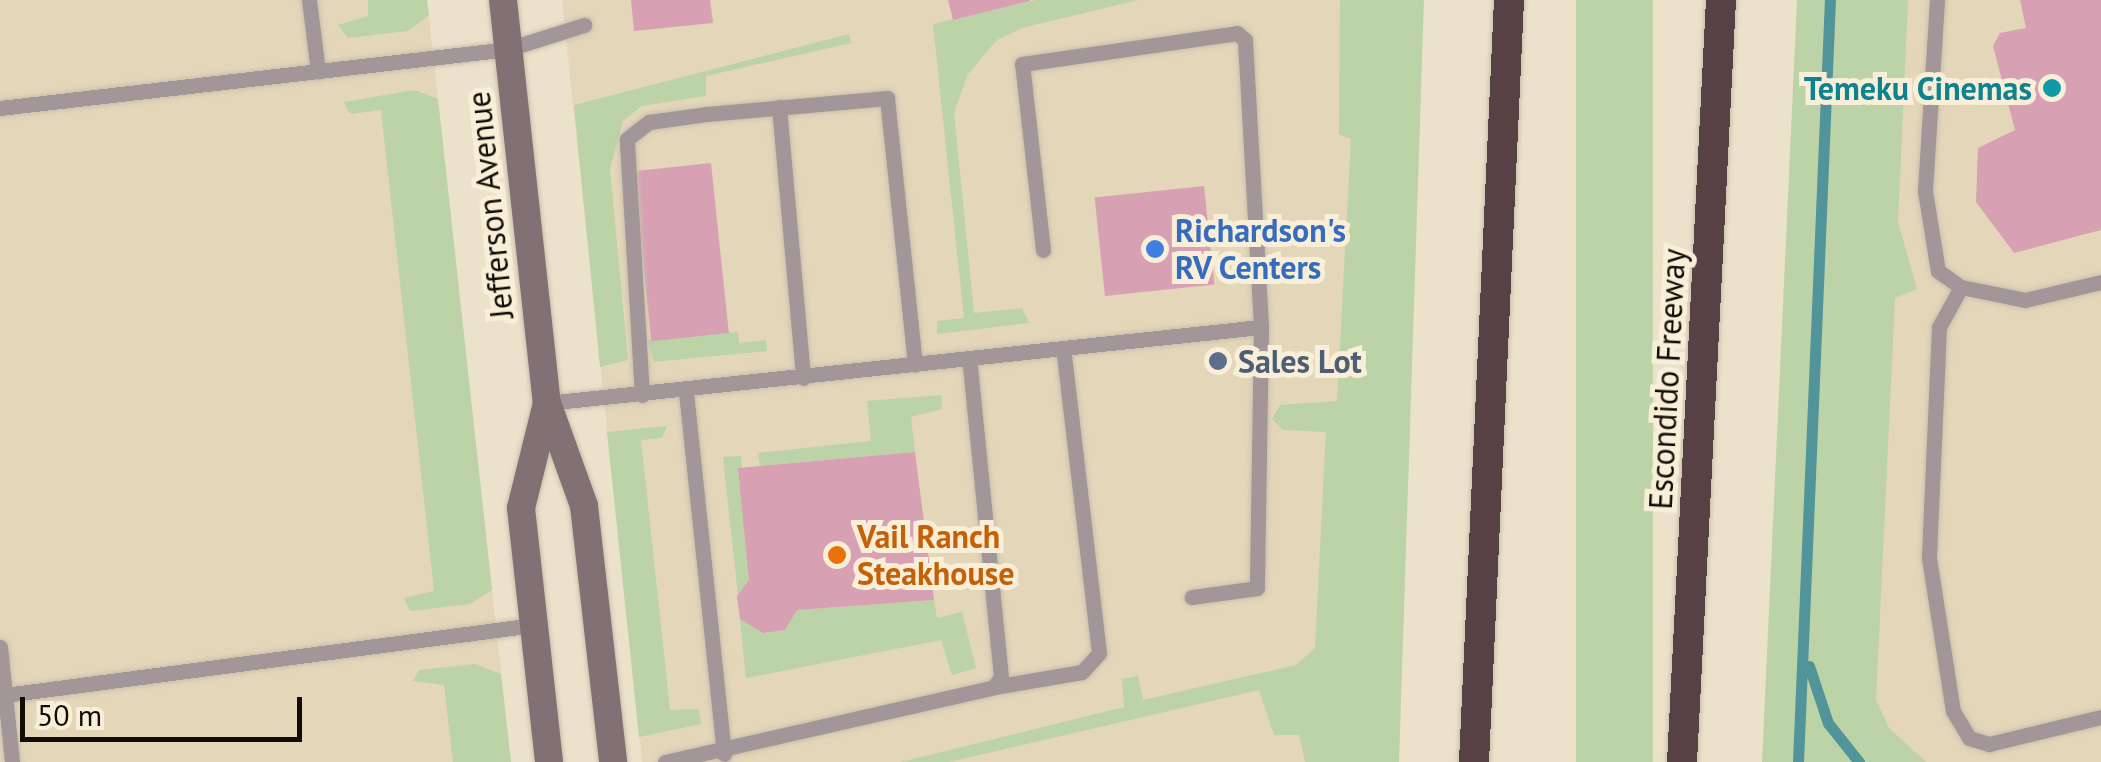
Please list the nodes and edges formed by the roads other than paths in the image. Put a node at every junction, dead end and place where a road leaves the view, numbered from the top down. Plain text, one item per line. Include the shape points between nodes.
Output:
1 (308, 0) edge
2 (502, 0) edge
3 (1509, 0) edge
4 (1720, 0) edge
5 (1936, 0) edge
6 (584, 26) dead end
7 (508, 49) junction
8 (318, 72) junction
9 (780, 107) junction
10 (0, 108) edge
11 (1043, 250) dead end
12 (2101, 282) edge
13 (1961, 287) junction
14 (1261, 327) junction
15 (1064, 348) junction
16 (970, 359) junction
17 (916, 365) junction
18 (803, 378) junction
19 (686, 392) junction
20 (642, 396) junction
21 (547, 402) junction
22 (1192, 596) dead end
23 (534, 625) junction
24 (0, 646) edge
25 (994, 687) junction
26 (5, 695) junction
27 (2101, 717) edge
28 (724, 754) junction
29 (12, 762) edge
30 (548, 762) edge
31 (612, 762) edge
32 (665, 762) edge
33 (1474, 762) edge
34 (1682, 762) edge

1 - 8 lane
2 - 7 main road, Jefferson Avenue
3 - 33 highway
4 - 34 highway, Escondido Freeway
5 - 13 lane via 1926,236 1938,271
6 - 7 lane
7 - 8 lane
7 - 21 main road, Jefferson Avenue
8 - 10 lane
9 - 17 lane via 887,98
9 - 18 lane
9 - 20 lane via 649,122 626,139
11 - 14 lane via 1022,64 1237,32 1245,40
12 - 13 lane via 2025,300
13 - 27 lane via 1938,327 1929,558 1953,710 1969,738 1990,744
14 - 15 lane
14 - 22 lane via 1257,588
15 - 16 lane
15 - 25 lane via 1099,653 1082,672
16 - 17 lane
16 - 25 lane via 1001,677
17 - 18 lane
18 - 19 lane
19 - 20 lane
19 - 28 lane
20 - 21 lane
21 - 23 main road, Jefferson Avenue via 521,508
21 - 31 main road, Jefferson Avenue via 584,506
23 - 26 lane
23 - 30 main road, Jefferson Avenue
24 - 26 lane
25 - 28 lane
26 - 29 lane
28 - 32 lane

